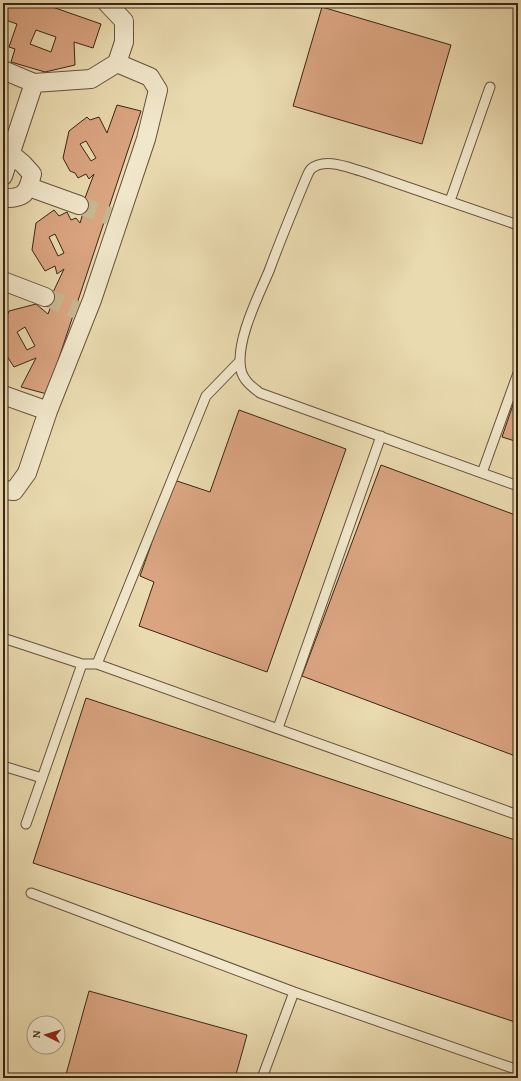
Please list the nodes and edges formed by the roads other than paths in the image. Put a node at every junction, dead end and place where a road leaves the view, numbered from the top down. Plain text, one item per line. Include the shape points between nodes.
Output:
1 (107, 3) edge
2 (117, 63) junction
3 (3, 70) edge
4 (34, 83) junction
5 (490, 87) dead end
6 (10, 154) junction
7 (3, 176) edge
8 (29, 187) junction
9 (3, 198) edge
10 (450, 201) junction
11 (79, 205) tunnel mouth
12 (518, 225) edge
13 (3, 281) edge
14 (45, 298) tunnel mouth
15 (240, 362) junction
16 (518, 373) edge
17 (3, 395) edge
18 (48, 411) junction
19 (381, 436) junction
20 (482, 473) junction
21 (518, 486) edge
22 (3, 490) edge
23 (3, 638) edge
24 (82, 664) junction
25 (96, 664) junction
26 (278, 728) junction
27 (3, 766) edge
28 (42, 778) junction
29 (518, 815) edge
30 (26, 824) dead end
31 (31, 893) dead end
32 (294, 992) junction
33 (518, 1070) edge
34 (262, 1078) edge

1 - 2 street via 124,21 124,42
2 - 4 street via 91,79
2 - 18 street via 150,76 158,90 146,139 114,218
3 - 4 street
4 - 6 street
5 - 10 lane
6 - 7 street
6 - 8 street via 32,174
8 - 9 street via 23,194
8 - 11 street
10 - 12 lane
10 - 15 lane via 338,165 323,164 311,169 245,331
13 - 14 street
15 - 19 lane via 241,371 248,384 260,392
15 - 25 lane via 206,396
16 - 20 lane
17 - 18 street
18 - 22 street via 27,473 14,491
19 - 20 lane
19 - 26 lane
20 - 21 lane
23 - 24 lane
24 - 25 lane
24 - 28 lane
25 - 26 lane
26 - 29 lane
27 - 28 lane
28 - 30 lane
31 - 32 lane
32 - 33 lane
32 - 34 lane

